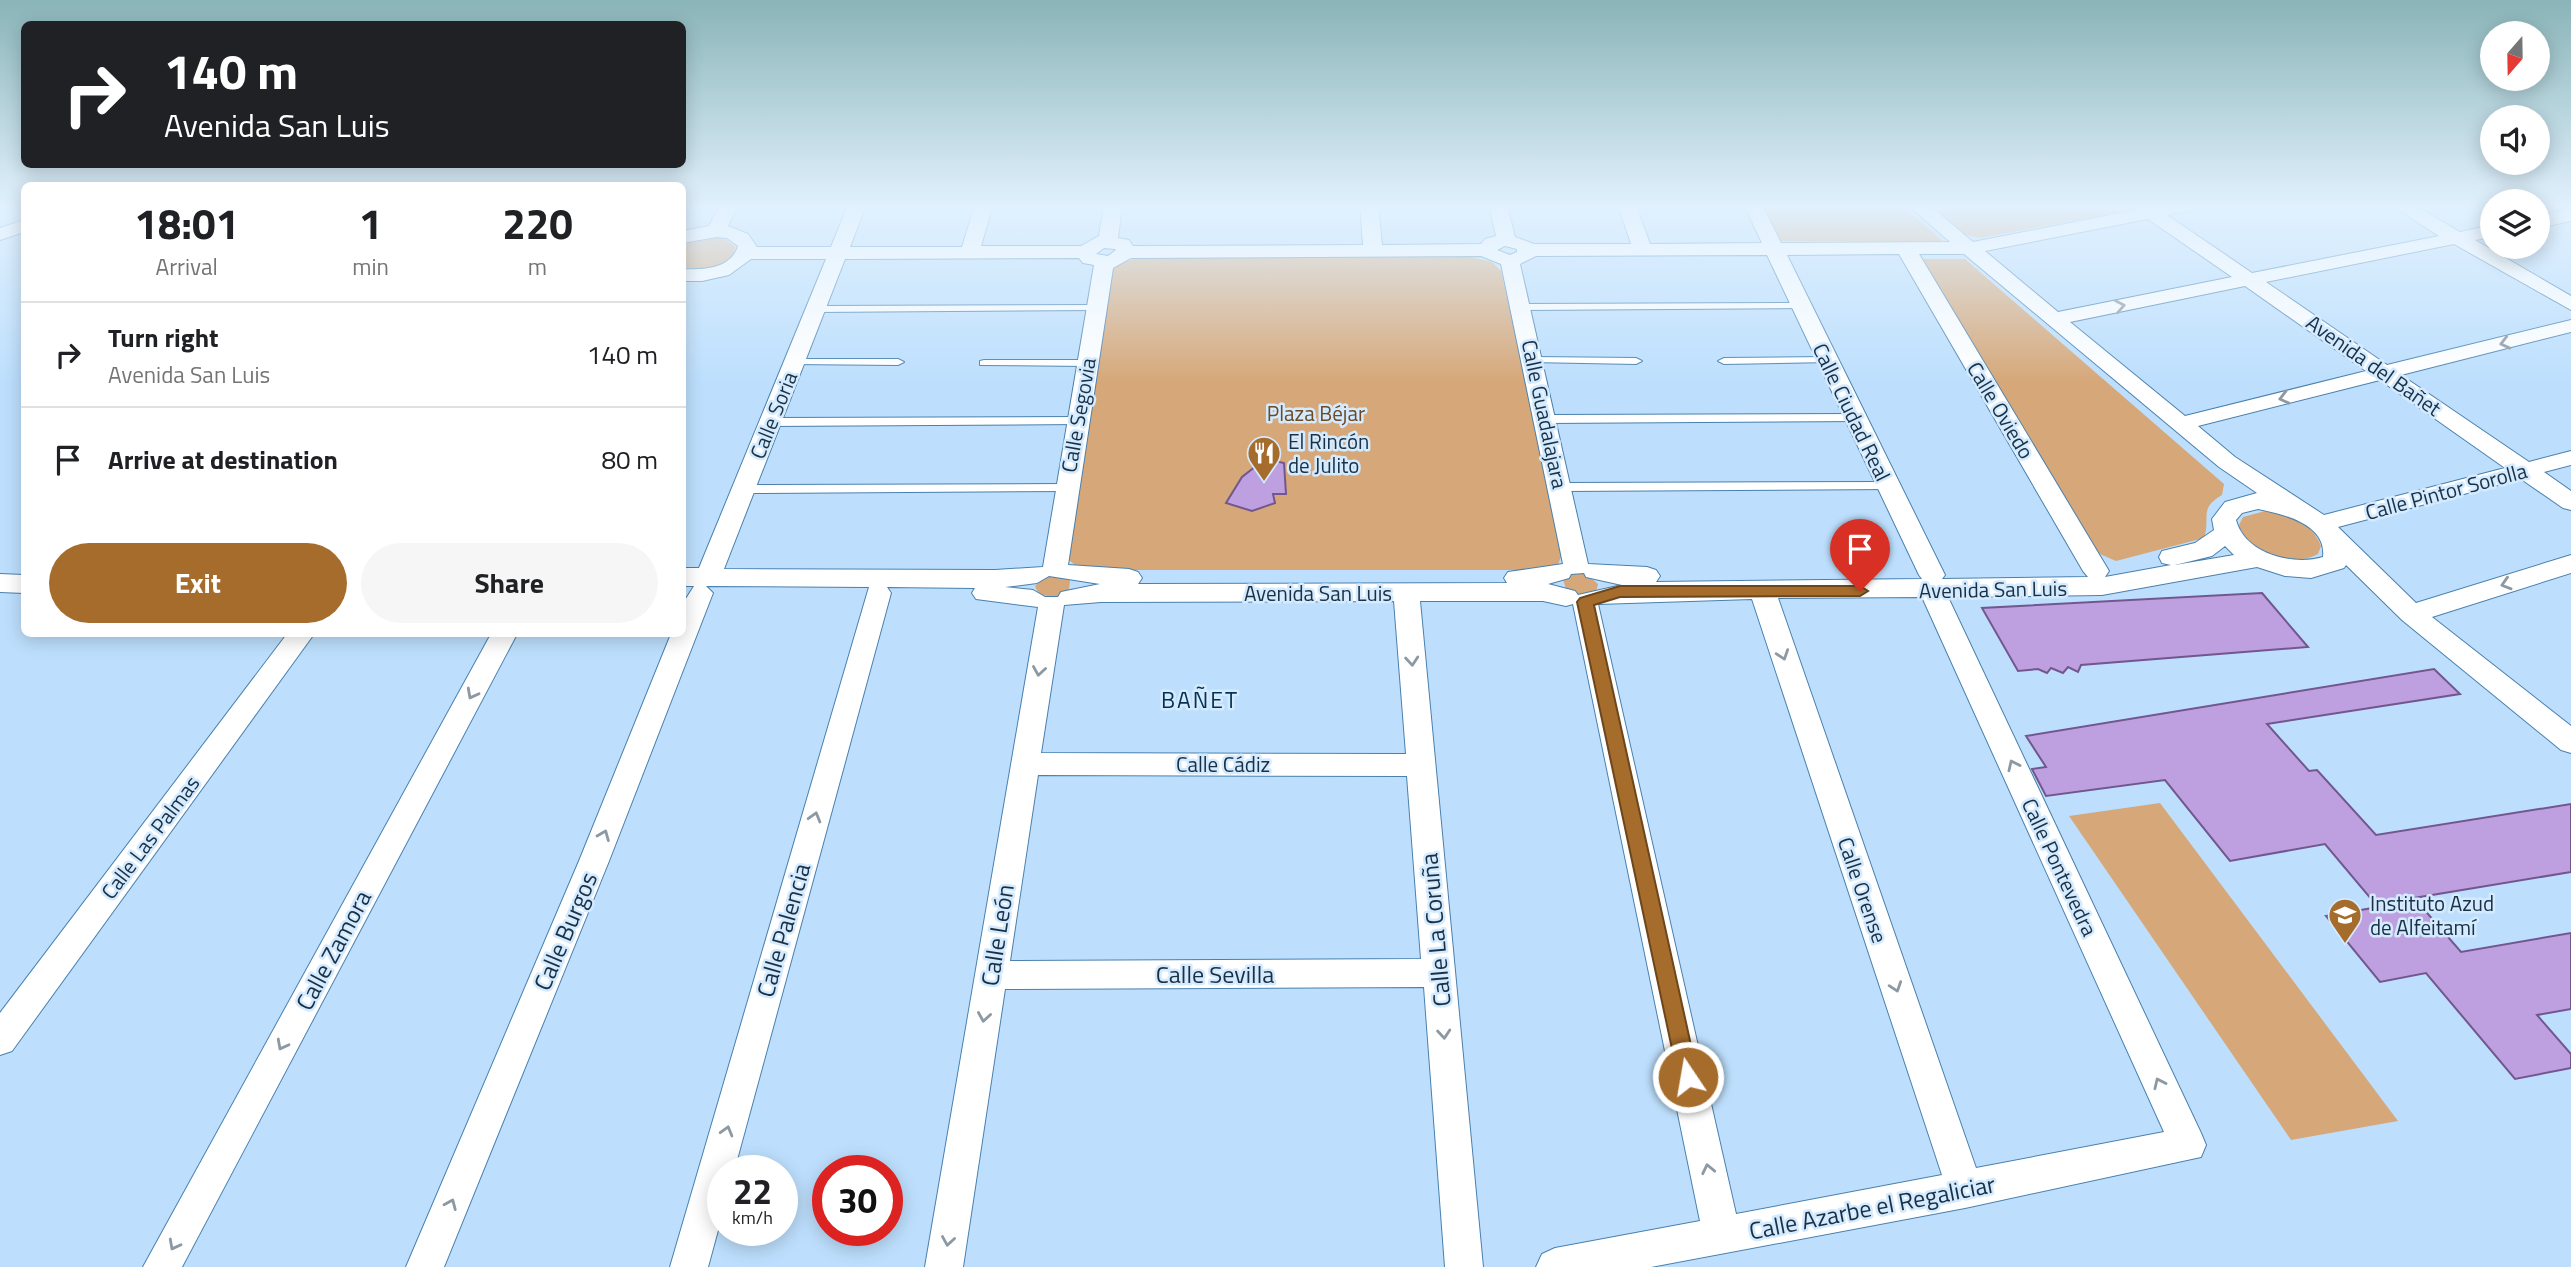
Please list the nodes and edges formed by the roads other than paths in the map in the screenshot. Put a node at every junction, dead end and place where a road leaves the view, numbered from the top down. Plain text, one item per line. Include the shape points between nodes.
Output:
1 (732, 264) edge
2 (834, 264) edge
3 (1098, 264) edge
4 (1517, 264) edge
5 (1781, 264) edge
6 (1915, 264) edge
7 (1990, 264) edge
8 (2228, 264) edge
9 (2325, 264) edge
10 (2502, 264) edge
11 (2250, 279) junction
12 (686, 281) edge
13 (2571, 304) edge
14 (1801, 306) junction
15 (1522, 307) junction
16 (1096, 308) junction
17 (816, 309) junction
18 (2053, 319) junction
19 (2571, 326) edge
20 (1534, 360) junction
21 (1827, 360) junction
22 (1636, 361) dead end
23 (1724, 361) dead end
24 (794, 362) junction
25 (898, 362) dead end
26 (984, 363) dead end
27 (1087, 363) junction
28 (2385, 373) junction
29 (1856, 418) junction
30 (1546, 419) junction
31 (1077, 421) junction
32 (770, 422) junction
33 (2180, 424) junction
34 (2571, 457) edge
35 (2227, 462) junction
36 (2525, 470) junction
37 (1889, 486) junction
38 (1561, 487) junction
39 (1066, 488) junction
40 (744, 489) junction
41 (2571, 502) edge
42 (2240, 503) junction
43 (2319, 525) junction
44 (2226, 533) junction
45 (2257, 559) junction
46 (2571, 564) edge
47 (2322, 569) junction
48 (2096, 571) junction
49 (1932, 582) junction
50 (0, 583) edge
51 (21, 584) edge
52 (1581, 584) junction
53 (693, 585) edge
54 (1053, 586) junction
55 (1762, 590) junction
56 (878, 593) junction
57 (1406, 593) junction
58 (686, 605) edge
59 (2402, 605) junction
60 (299, 637) edge
61 (502, 637) edge
62 (674, 637) edge
63 (2566, 733) edge
64 (1024, 764) junction
65 (1421, 765) junction
66 (1439, 973) junction
67 (991, 975) junction
68 (0, 1040) edge
69 (2188, 1144) joint
70 (1965, 1190) junction
71 (1722, 1236) junction
72 (162, 1267) edge
73 (425, 1267) edge
74 (689, 1267) edge
75 (944, 1267) edge
76 (1464, 1267) edge
77 (1555, 1267) edge

1 - 12 street
2 - 17 street, Calle Soria
3 - 16 street, Calle Segovia
4 - 15 street, Calle Guadalajara
5 - 14 street, Calle Ciudad Real
6 - 48 street, Calle Oviedo
7 - 18 street
8 - 11 street, Avenida del Bañet
9 - 11 street
10 - 13 street
18 -> 11 street
11 - 28 street, Avenida del Bañet
14 - 15 lane
14 - 21 street, Calle Ciudad Real
15 - 20 street, Calle Guadalajara
16 - 17 lane
16 - 27 street, Calle Segovia
17 - 24 street, Calle Soria
18 - 33 street
19 -> 28 street
20 - 22 lane
20 - 30 street, Calle Guadalajara
21 - 23 lane
21 - 29 street, Calle Ciudad Real
24 - 25 lane
24 - 32 street, Calle Soria
26 - 27 lane
27 - 31 street, Calle Segovia
28 -> 33 street
28 - 36 street, Avenida del Bañet
29 - 30 lane
29 - 37 street, Calle Ciudad Real
30 - 38 street, Calle Guadalajara
31 - 32 lane
31 - 39 street, Calle Segovia
32 - 40 street, Calle Soria
33 - 35 street
34 - 36 street, Calle Pintor Sorolla
35 - 42 street via 2245,487
35 - 43 street
36 - 41 street, Avenida del Bañet
36 - 43 street, Calle Pintor Sorolla
37 - 38 lane
37 - 49 street, Calle Ciudad Real
38 - 52 street, Calle Guadalajara
39 - 40 lane
39 - 54 street, Calle Segovia
40 - 53 street, Calle Soria
42 - 43 street via 2258,501
42 - 44 street via 2227,510 2222,520
43 - 47 street via 2338,551 2334,562
43 - 59 street
44 - 45 street
44 - 48 street, Avenida San Luis via 2203,550
45 - 47 street via 2279,568
45 - 49 street, Avenida San Luis via 2102,586
46 -> 59 street
47 - 59 street via 2355,575
48 - 49 street, Avenida San Luis
49 - 52 street, Avenida San Luis via 1618,576
49 - 55 street, Avenida San Luis
69 -> 49 street, Calle Pontevedra
50 - 51 street
52 - 54 street, Avenida San Luis via 1539,578 1104,578
52 - 55 street, Avenida San Luis via 1620,592
52 - 57 street, Avenida San Luis via 1543,592
71 -> 52 street, Calle Guadalajara
53 - 54 street, Avenida San Luis via 995,579
53 - 56 street, Avenida San Luis
58 -> 53 street, Calle Burgos
54 - 56 street, Avenida San Luis via 1000,593
54 - 57 street, Avenida San Luis via 1101,593
54 -> 64 street, Calle León
55 -> 70 street, Calle Orense
74 -> 56 street, Calle Palencia
57 -> 65 street, Calle La Coruña
59 - 63 street
60 - 68 street, Calle Las Palmas
61 -> 72 street, Calle Zamora
73 -> 62 street, Calle Burgos via 594,861
64 - 65 street, Calle Cádiz
64 - 67 street, Calle León
65 - 66 street, Calle La Coruña
66 - 67 street, Calle Sevilla
66 -> 76 street, Calle La Coruña
67 -> 75 street, Calle León
69 - 70 street, Calle Azarbe el Regaliciar
70 - 71 street, Calle Azarbe el Regaliciar
71 - 77 street, Calle Azarbe el Regaliciar

